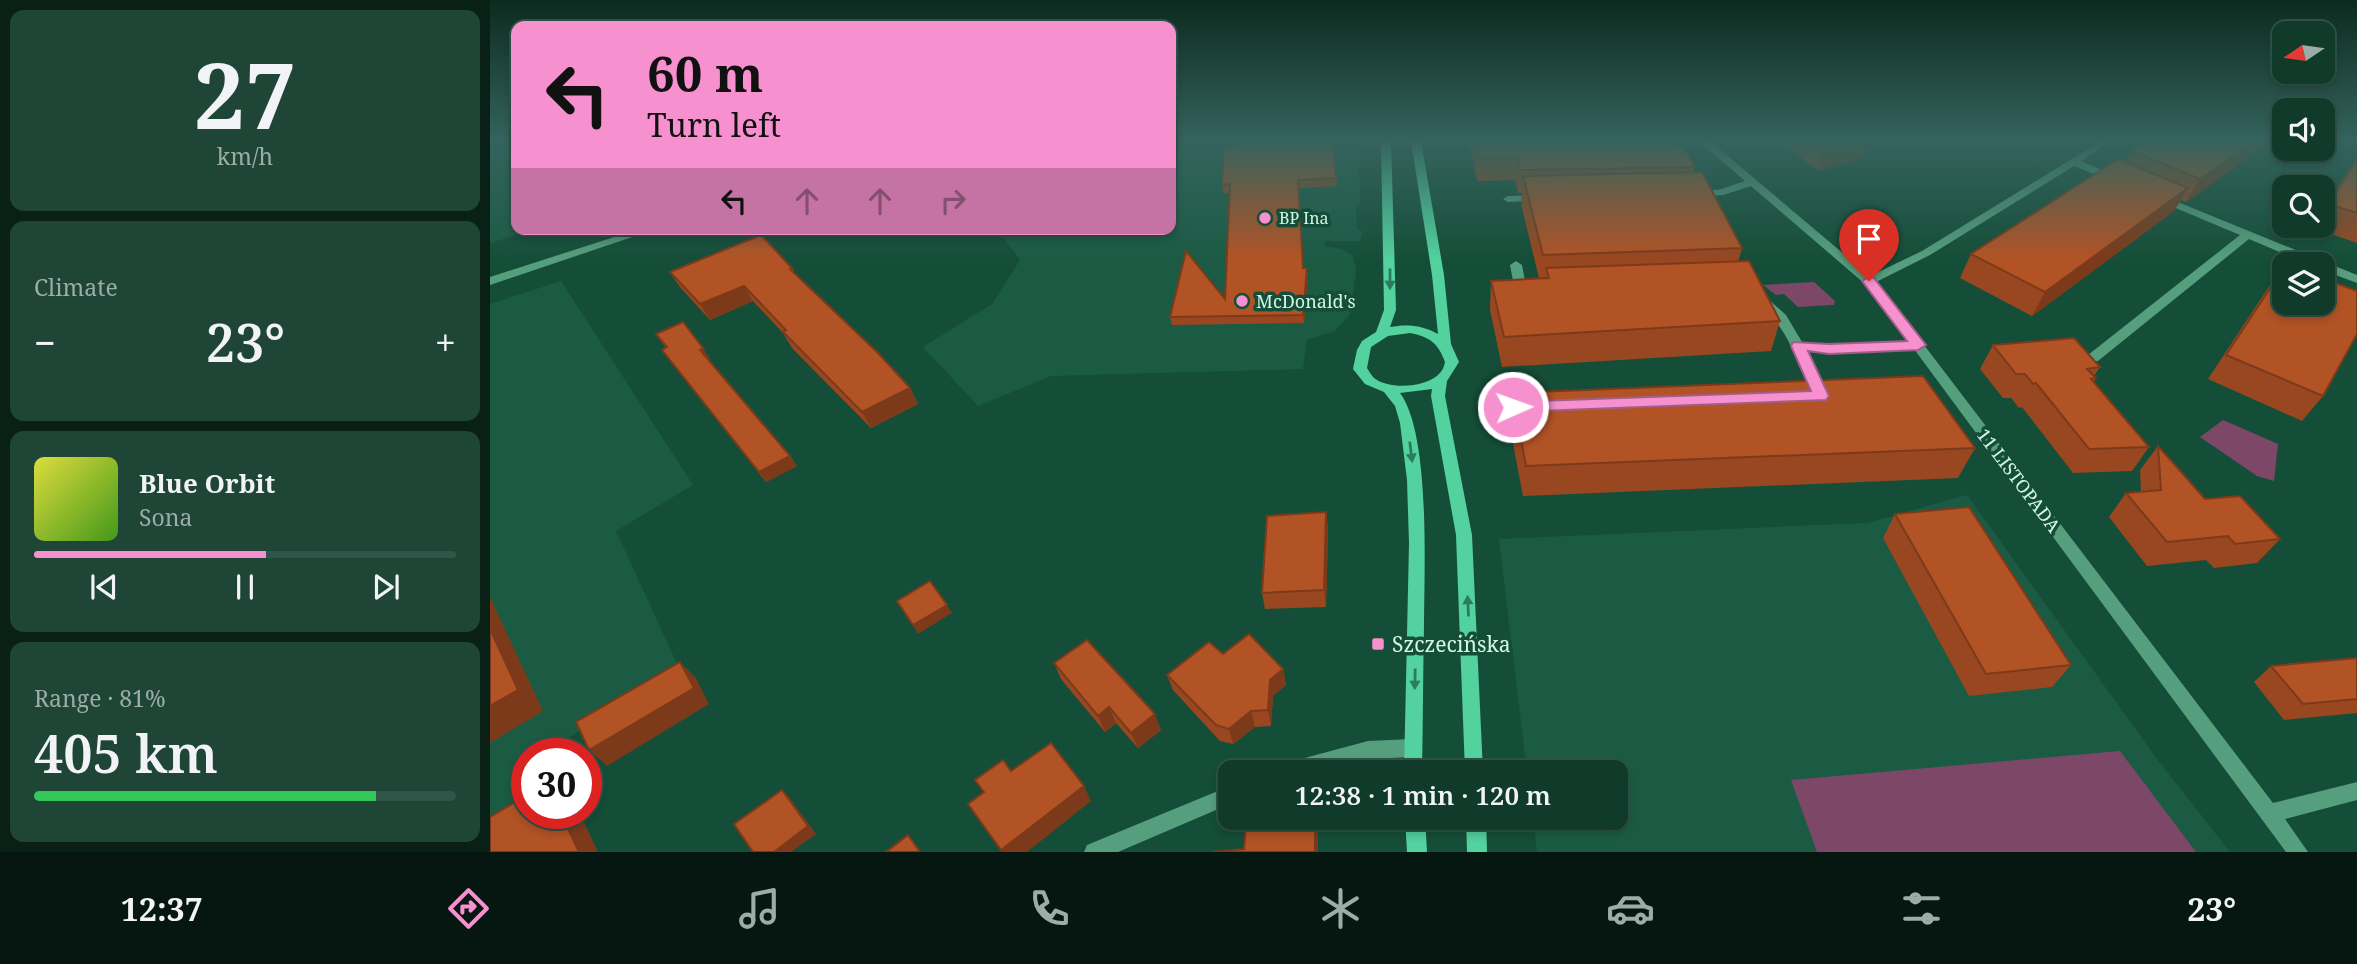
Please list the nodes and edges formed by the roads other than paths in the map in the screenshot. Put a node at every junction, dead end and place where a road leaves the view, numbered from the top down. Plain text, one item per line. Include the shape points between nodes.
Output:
1 (1387, 181) edge
2 (1423, 181) edge
3 (2043, 181) edge
4 (2120, 181) edge
5 (1753, 182) joint
6 (2130, 185) edge
7 (1686, 195) edge
8 (2153, 195) edge
9 (1549, 198) edge
10 (1508, 199) dead end
11 (632, 235) edge
12 (2247, 235) junction
13 (2288, 252) edge
14 (1516, 265) dead end
15 (2335, 271) edge
16 (2357, 279) edge
17 (490, 281) edge
18 (1869, 281) junction
19 (1535, 292) edge
20 (1754, 293) edge
21 (1381, 334) junction
22 (1445, 344) junction
23 (1918, 345) junction
24 (1798, 346) junction
25 (2094, 358) edge
26 (1441, 379) junction
27 (1389, 389) junction
28 (1807, 397) edge
29 (1412, 748) junction
30 (1331, 760) edge
31 (1412, 760) edge
32 (1473, 760) edge
33 (2357, 791) edge
34 (1218, 800) edge
35 (2269, 814) junction
36 (1416, 830) edge
37 (1477, 830) edge
38 (1094, 852) edge
39 (1417, 852) edge
40 (1478, 852) edge
41 (2298, 852) edge

1 -> 21 main road via 1391,304
2 - 22 main road
3 - 18 street via 1913,260
4 - 6 street
5 - 7 street via 1723,192
5 - 18 street, 11 LISTOPADA
8 - 12 street
9 - 10 street
11 - 17 street
12 - 13 street
12 - 25 street
14 - 19 street via 1517,292
15 - 16 street
18 - 23 street, 11 LISTOPADA
20 - 24 street via 1782,318
21 - 22 main road via 1410,329
21 - 27 main road via 1367,343 1359,357 1361,370 1371,382
22 - 26 main road via 1451,363
23 - 24 street
23 - 35 street, 11 LISTOPADA
24 - 28 street via 1821,396
26 - 27 main road via 1417,390
32 -> 26 main road via 1464,535 1438,396
27 -> 29 main road via 1407,423 1414,480
29 - 30 street via 1368,750
29 - 31 main road
33 - 35 street
34 - 38 street
35 - 41 street, 11 LISTOPADA
36 - 39 main road
37 - 40 main road

